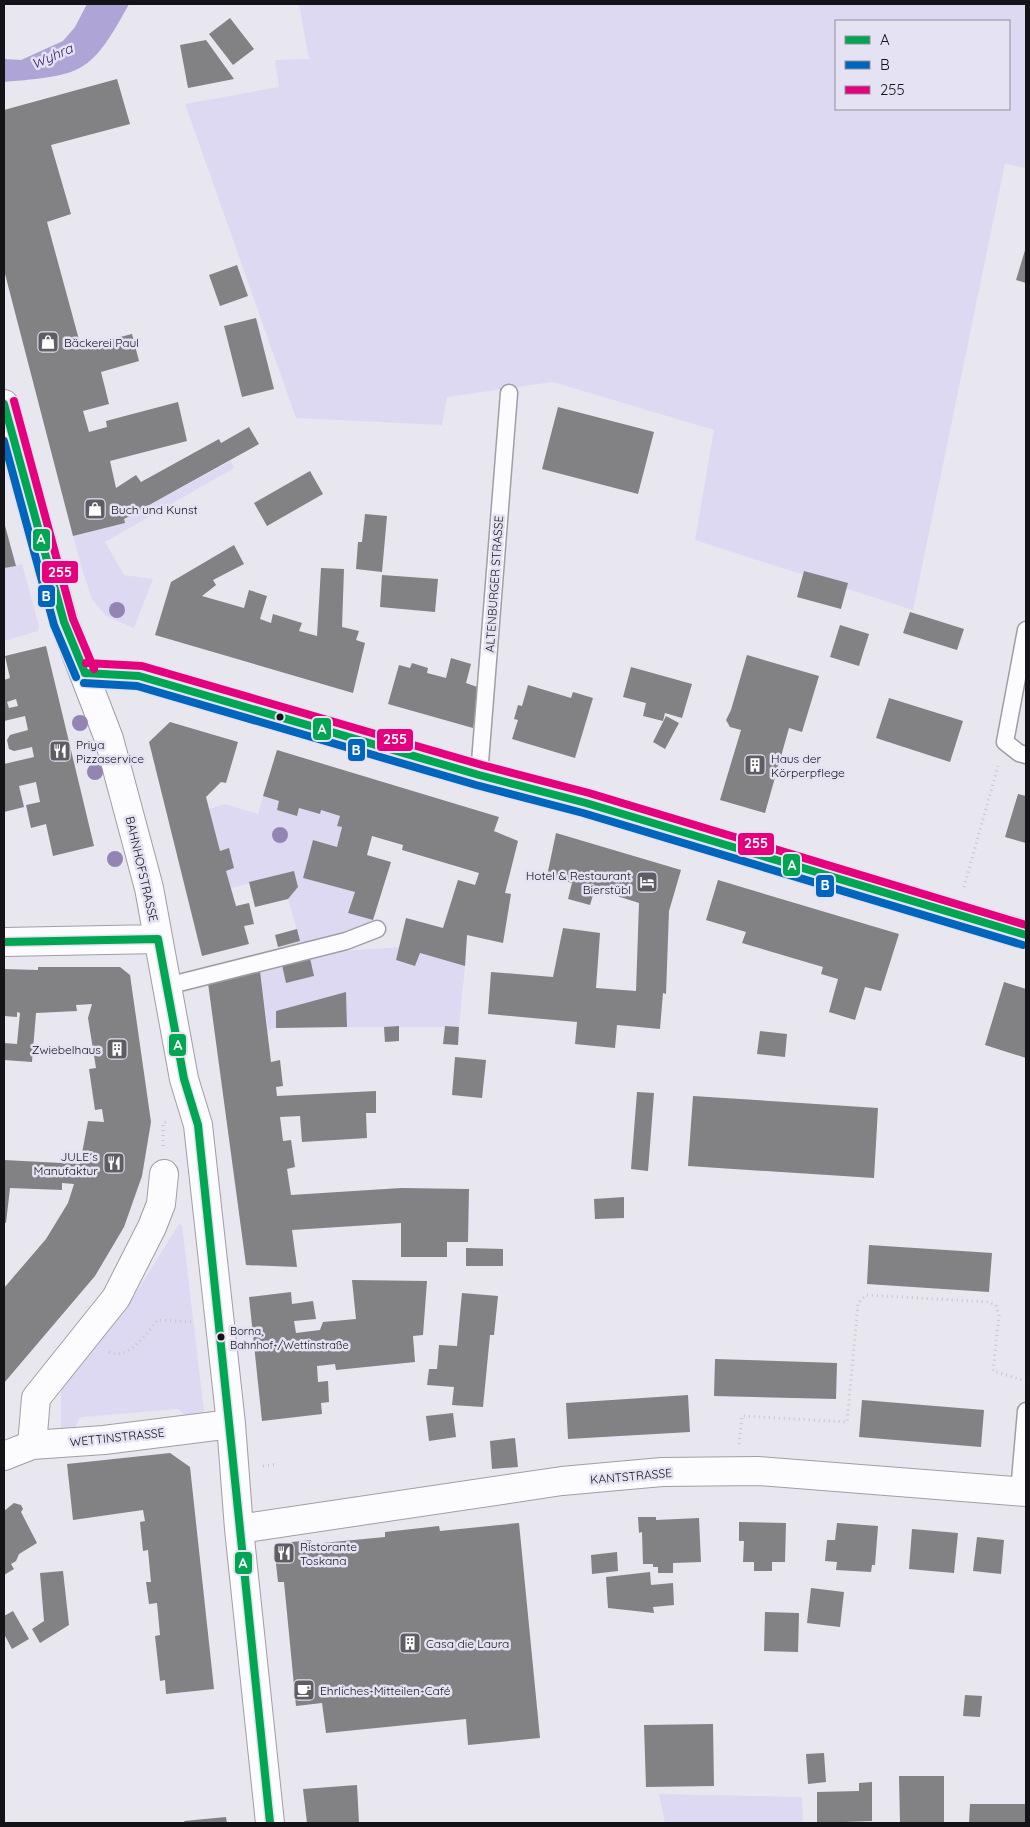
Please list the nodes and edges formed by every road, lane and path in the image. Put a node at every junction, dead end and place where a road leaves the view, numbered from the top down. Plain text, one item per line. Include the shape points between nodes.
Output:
1 (509, 393) dead end
2 (4, 404) edge
3 (1026, 630) edge
4 (85, 673) junction
5 (1005, 742) junction
6 (1026, 756) edge
7 (480, 775) junction
8 (956, 914) junction
9 (377, 929) dead end
10 (1026, 935) edge
11 (158, 939) junction
12 (4, 942) edge
13 (167, 986) junction
14 (164, 1174) dead end
15 (220, 1319) junction
16 (84, 1339) junction
17 (1026, 1381) edge
18 (1026, 1411) edge
19 (232, 1424) junction
20 (32, 1445) junction
21 (4, 1456) edge
22 (737, 1470) junction
23 (1023, 1492) edge
24 (239, 1528) junction
25 (270, 1823) edge

1 - 7 lane, ALTENBURGER STRASSE
2 - 4 street, BAHNHOFSTRASSE via 64,622
3 - 5 lane
4 - 7 street via 139,676
4 - 11 street, BAHNHOFSTRASSE via 109,739 149,888
5 - 6 lane
5 - 8 path
7 - 8 street via 586,803
8 - 10 street
9 - 13 lane via 346,941
11 - 12 street
11 - 13 street, BAHNHOFSTRASSE
13 - 15 street, BAHNHOFSTRASSE via 184,1079 198,1125
14 - 16 street via 161,1204 152,1227 116,1298
15 - 16 path via 183,1323 158,1320 127,1353 116,1355
15 - 19 street, BAHNHOFSTRASSE
16 - 20 street via 36,1398
17 - 22 path via 994,1372 999,1315 996,1306 990,1302 866,1295 858,1303 848,1422 742,1416
18 - 23 lane
19 - 20 street, WETTINSTRASSE via 104,1440
19 - 24 street, BAHNHOFSTRASSE
20 - 21 street, WETTINSTRASSE
22 - 23 street, KANTSTRASSE
22 - 24 street, KANTSTRASSE via 662,1472 562,1482
24 - 25 street, BAHNHOFSTRASSE

